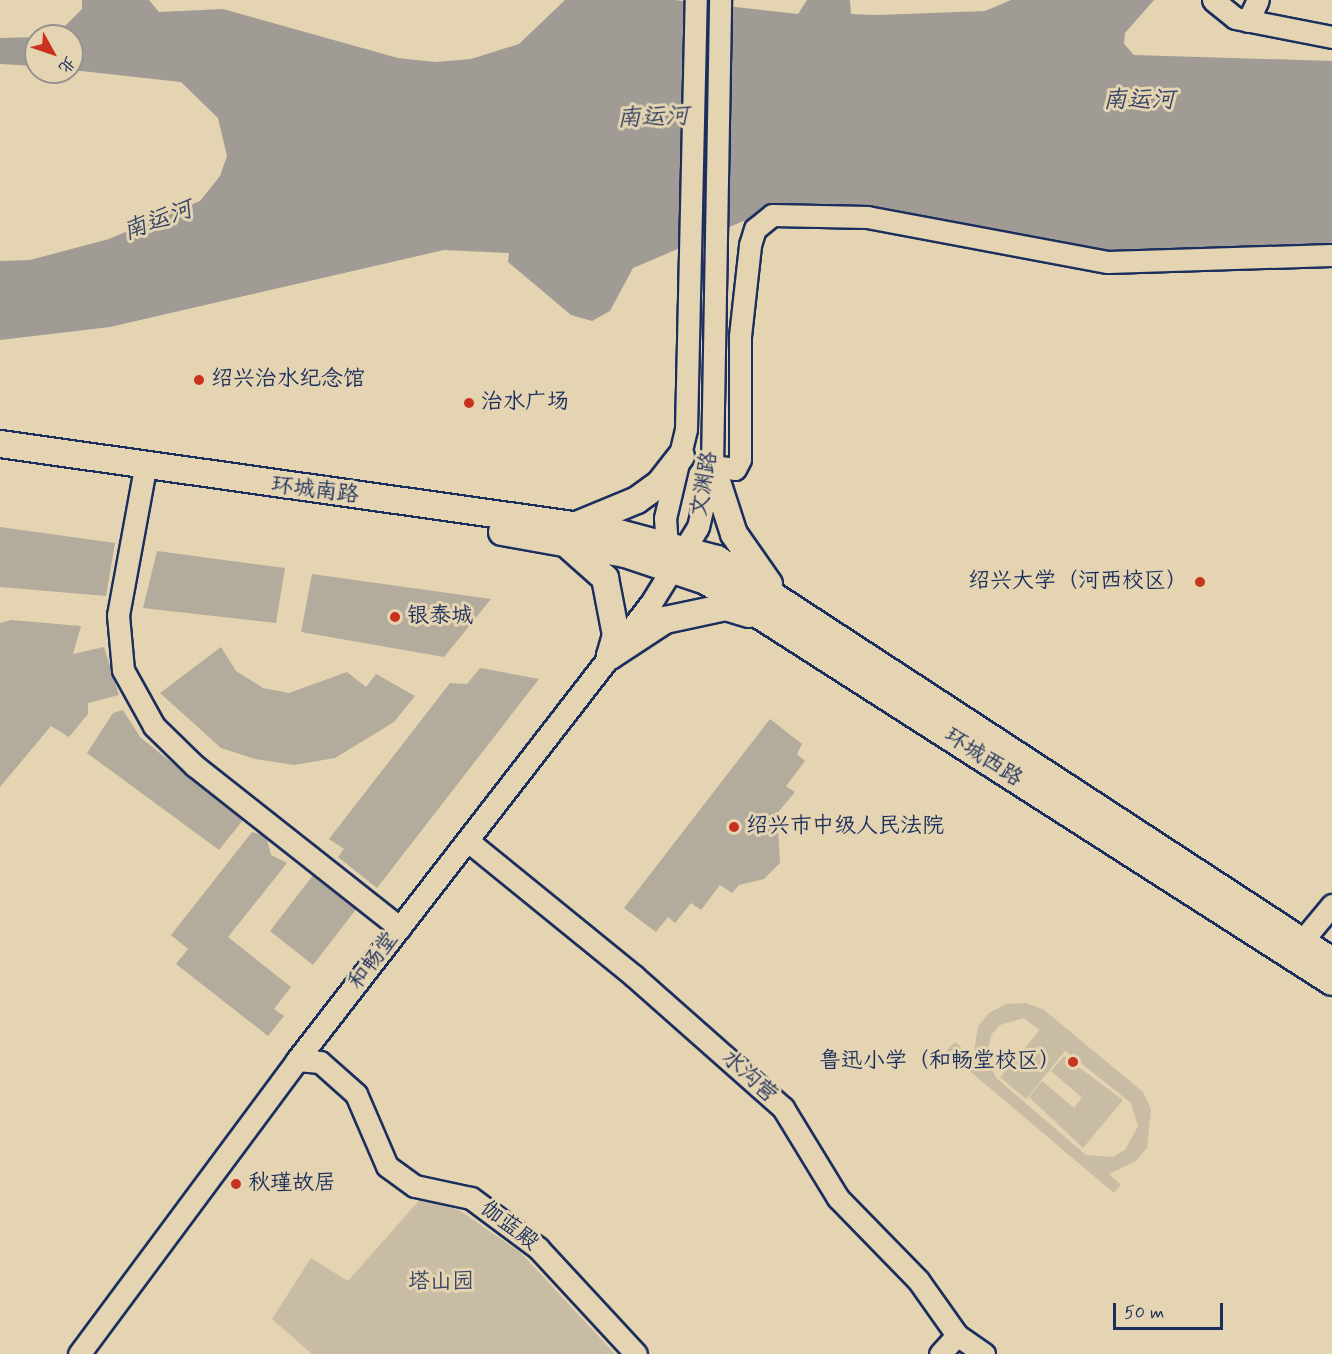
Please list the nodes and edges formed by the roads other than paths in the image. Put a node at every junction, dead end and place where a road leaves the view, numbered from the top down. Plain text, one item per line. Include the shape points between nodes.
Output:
1 (696, 0) edge
2 (720, 0) edge
3 (1213, 0) edge
4 (1258, 0) edge
5 (1248, 21) junction
6 (1332, 37) edge
7 (1332, 255) edge
8 (0, 444) edge
9 (681, 456) junction
10 (0, 459) edge
11 (712, 466) junction
12 (144, 476) junction
13 (576, 525) junction
14 (553, 541) junction
15 (628, 544) junction
16 (672, 553) junction
17 (788, 619) junction
18 (610, 656) junction
19 (468, 841) junction
20 (1332, 905) edge
21 (400, 928) junction
22 (1302, 941) junction
23 (1332, 961) edge
24 (1332, 982) edge
25 (297, 1060) junction
26 (957, 1335) junction
27 (79, 1354) edge
28 (636, 1354) edge
29 (940, 1354) edge
30 (984, 1354) edge

1 - 9 street, 文渊路 via 690,301
2 - 11 street, 文渊路
3 - 5 street via 1235,18
4 - 5 street
5 - 6 street
7 - 11 street via 1108,262 867,217 771,215 755,229 750,245 740,336 740,459 735,469
8 - 12 main road, 环城南路
9 - 13 main road via 660,483 637,500
9 - 16 street, 文渊路 via 666,518
10 - 12 main road, 环城南路
11 - 16 street, 文渊路 via 698,527
11 - 17 main road via 734,534
12 - 13 main road, 环城南路
12 - 14 main road, 环城南路
12 - 21 street via 118,615 123,670 154,726 243,807
13 - 15 main road, 环城南路
14 - 15 main road, 环城南路
14 - 18 main road via 579,550 605,578 615,625
15 - 16 main road, 环城西路
16 - 17 main road, 环城西路 via 717,559
16 - 18 street, 和畅堂 via 651,603
17 - 18 main road via 726,607 699,610 640,632
17 - 22 main road, 环城西路
17 - 24 main road, 环城西路
18 - 19 street, 和畅堂
19 - 21 street, 和畅堂
19 - 26 street, 水沟营 via 634,976 783,1108 838,1198 918,1280
20 - 22 street
21 - 25 street, 和畅堂
22 - 23 main road, 环城西路
25 - 27 street, 和畅堂
25 - 28 street, 伽蓝殿 via 320,1062 356,1094 387,1166 415,1186 471,1198 538,1248
26 - 29 street
26 - 30 street, 水沟营

